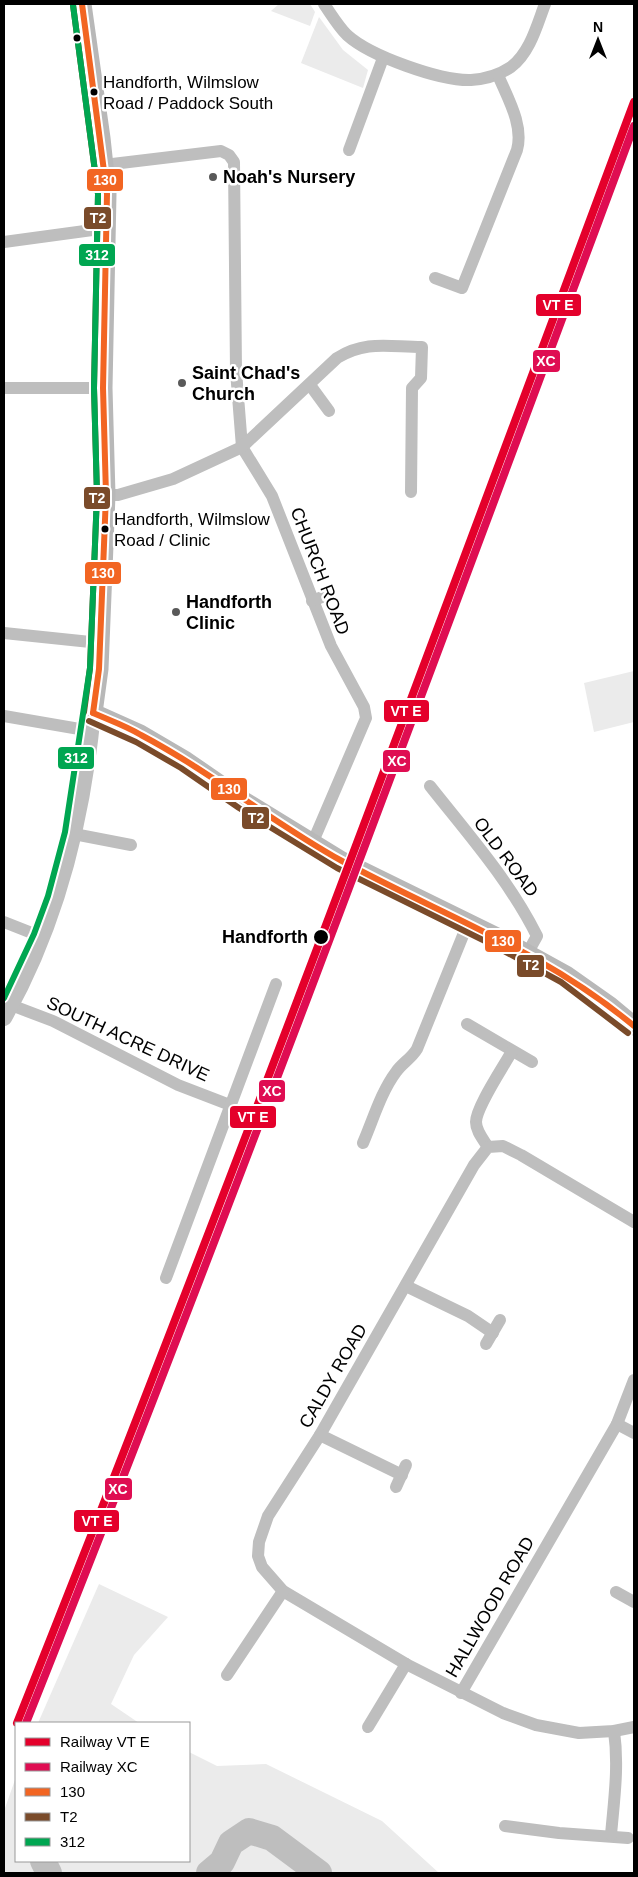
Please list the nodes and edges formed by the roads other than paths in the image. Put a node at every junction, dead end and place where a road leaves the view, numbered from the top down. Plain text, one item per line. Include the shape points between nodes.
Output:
1 (82, 4) edge
2 (324, 4) edge
3 (545, 4) edge
4 (383, 58) junction
5 (498, 75) junction
6 (349, 150) dead end
7 (104, 165) junction
8 (107, 228) junction
9 (4, 242) edge
10 (434, 278) dead end
11 (310, 385) junction
12 (4, 388) edge
13 (103, 388) junction
14 (330, 411) dead end
15 (242, 447) junction
16 (411, 492) dead end
17 (106, 495) junction
18 (327, 595) dead end
19 (312, 601) junction
20 (4, 633) edge
21 (100, 643) junction
22 (4, 716) edge
23 (92, 722) junction
24 (430, 786) dead end
25 (74, 834) junction
26 (131, 845) dead end
27 (319, 848) junction
28 (4, 922) edge
29 (468, 923) junction
30 (42, 938) junction
31 (528, 954) junction
32 (276, 984) dead end
33 (8, 1012) edge
34 (467, 1024) dead end
35 (634, 1026) edge
36 (512, 1051) junction
37 (532, 1062) dead end
38 (230, 1105) junction
39 (363, 1143) dead end
40 (488, 1147) junction
41 (634, 1222) edge
42 (166, 1278) dead end
43 (406, 1286) junction
44 (500, 1320) dead end
45 (634, 1380) edge
46 (618, 1424) junction
47 (634, 1433) edge
48 (320, 1435) junction
49 (401, 1476) dead end
50 (283, 1591) junction
51 (616, 1592) dead end
52 (634, 1602) edge
53 (406, 1664) junction
54 (227, 1675) dead end
55 (461, 1693) junction
56 (368, 1727) dead end
57 (634, 1727) edge
58 (614, 1731) junction
59 (505, 1826) dead end
60 (610, 1835) junction
61 (628, 1838) dead end

1 - 7 main road
2 - 4 street via 347,35
3 - 5 street via 528,48 513,66
4 - 5 street via 450,78 470,80
4 - 6 street
5 - 10 street via 517,125 518,150 462,288
7 - 8 main road
7 - 15 street via 221,151 234,162 236,371
8 - 9 street
8 - 13 main road
11 - 14 street
11 - 15 street
11 - 16 street via 337,358 353,348 371,345 422,347 421,378 412,388
12 - 13 street
13 - 17 main road
15 - 17 street via 173,479 118,495
15 - 19 street, CHURCH ROAD via 272,496
17 - 21 main road
18 - 19 street
19 - 27 street, CHURCH ROAD via 330,646 364,707 366,718
20 - 21 street
21 - 23 main road
22 - 23 street
23 - 25 street
23 - 27 main road via 140,734 186,760
24 - 31 street, OLD ROAD via 495,868 524,911 537,936
25 - 26 street
25 - 30 street
27 - 29 main road
28 - 30 street
29 - 31 main road
29 - 39 street via 416,1049 390,1082
30 - 33 street
31 - 35 main road via 587,989
32 - 38 street
33 - 38 street, SOUTH ACRE DRIVE via 53,1021 178,1085
34 - 36 street
36 - 37 street
36 - 40 street via 476,1121
38 - 42 street
40 - 41 street via 504,1146
40 - 43 street, CALDY ROAD via 474,1165
43 - 44 street via 468,1316 490,1338
43 - 48 street, CALDY ROAD
45 - 46 street, HALLWOOD ROAD
46 - 47 street
46 - 55 street, HALLWOOD ROAD
48 - 49 street
48 - 50 street, CALDY ROAD via 278,1498 259,1542 258,1556 262,1567
50 - 53 street, CALDY ROAD
50 - 54 street
51 - 52 street
53 - 55 street, CALDY ROAD
53 - 56 street
55 - 58 street, HALLWOOD ROAD via 536,1725 579,1733
57 - 58 street, HALLWOOD ROAD
58 - 60 street via 616,1778
59 - 60 street
60 - 61 street

